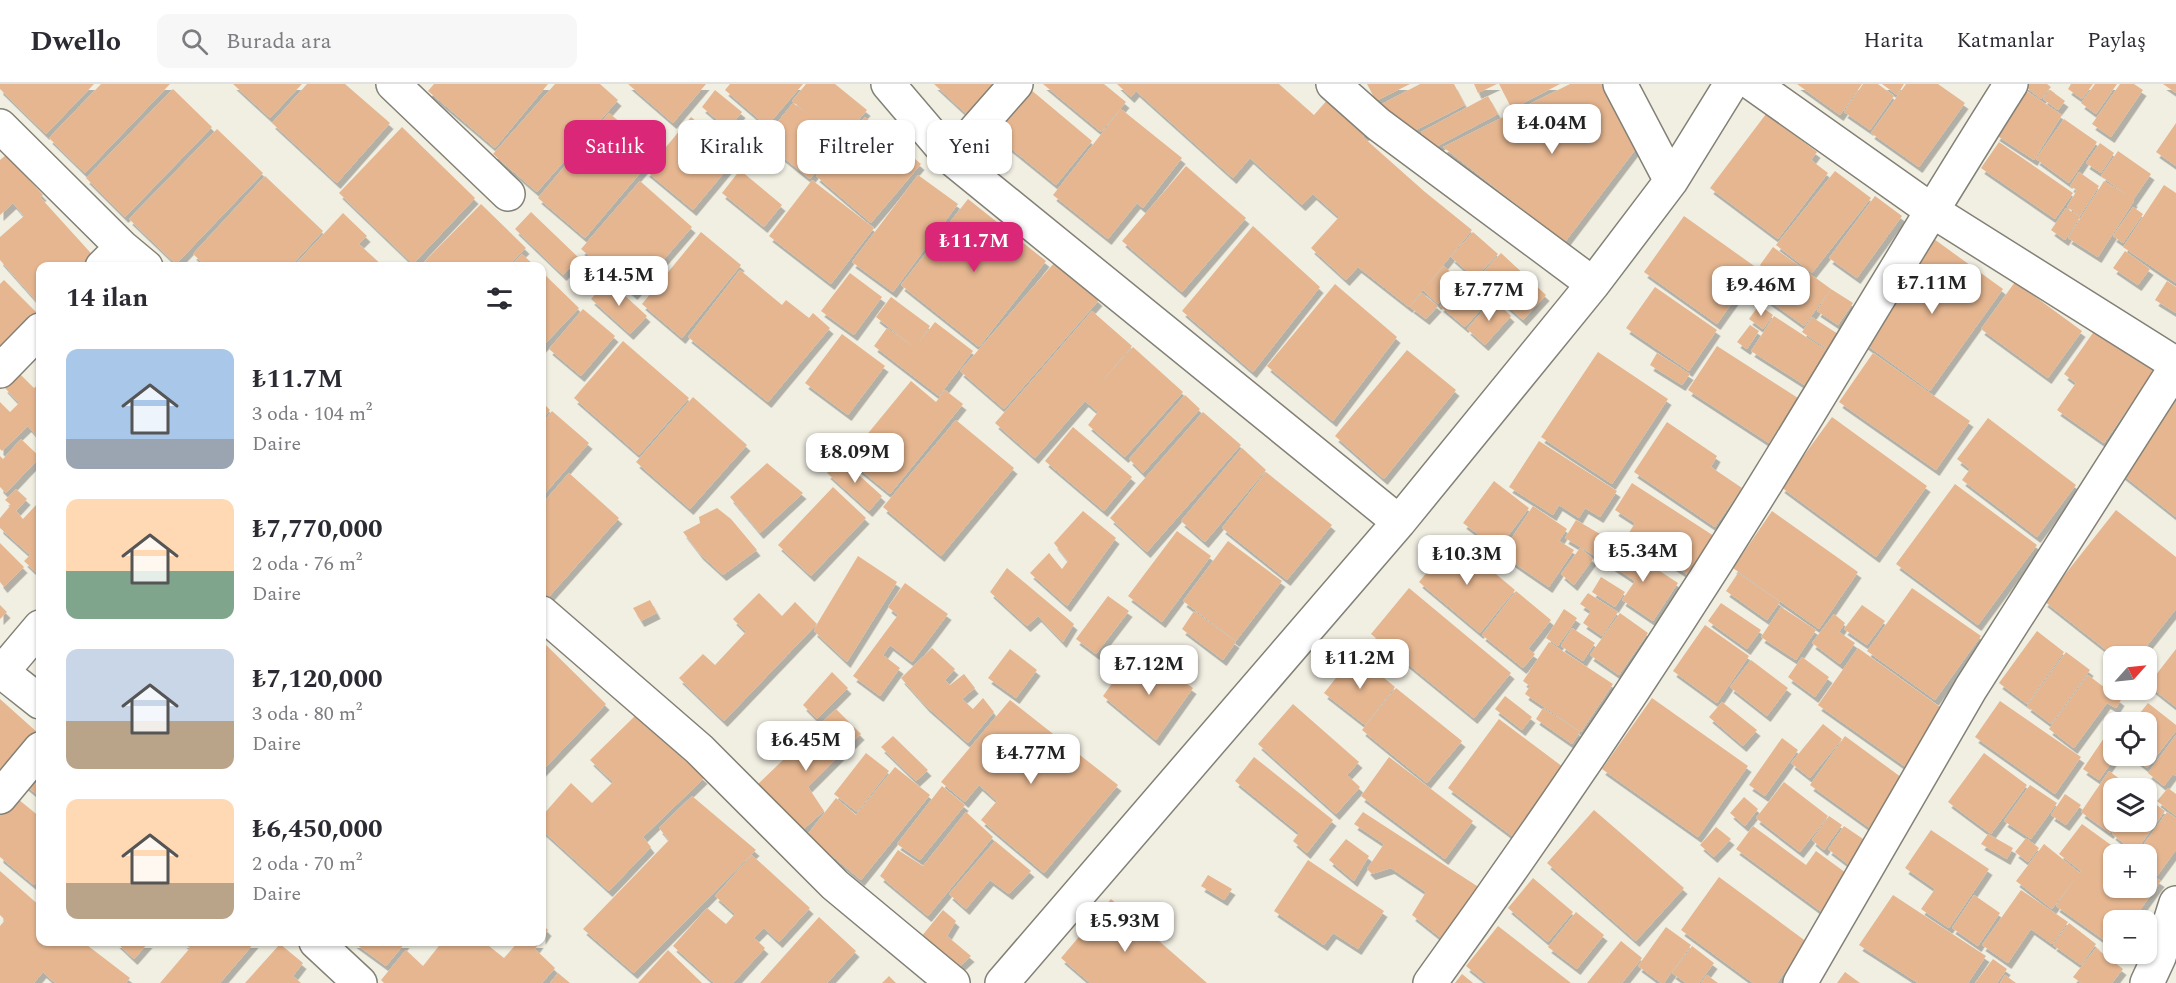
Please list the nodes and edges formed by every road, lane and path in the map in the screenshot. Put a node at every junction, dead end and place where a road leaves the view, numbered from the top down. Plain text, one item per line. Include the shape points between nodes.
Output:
1 (393, 84) edge
2 (888, 84) edge
3 (1016, 84) edge
4 (1333, 84) edge
5 (1620, 84) edge
6 (1731, 84) edge
7 (1753, 84) edge
8 (2011, 84) edge
9 (984, 120) edge
10 (0, 126) edge
11 (927, 130) edge
12 (971, 174) edge
13 (1671, 182) junction
14 (508, 194) dead end
15 (1931, 210) junction
16 (124, 260) edge
17 (1593, 284) junction
18 (36, 334) edge
19 (2176, 366) edge
20 (0, 371) edge
21 (1399, 522) junction
22 (546, 616) edge
23 (36, 632) edge
24 (36, 699) edge
25 (36, 754) edge
26 (0, 797) edge
27 (2176, 903) edge
28 (320, 946) edge
29 (360, 983) edge
30 (953, 983) edge
31 (1002, 983) edge
32 (1430, 983) edge
33 (1800, 983) edge
34 (2147, 983) edge

1 - 14 street
2 - 11 street
3 - 9 street
4 - 17 street via 1378,124
5 - 13 street
6 - 13 street
7 - 15 street
8 - 15 street
10 - 16 street
12 - 21 street
13 - 17 street
15 - 19 street
15 - 32 street via 1765,484 1609,727
17 - 21 street
18 - 20 street
19 - 33 street via 1971,688
21 - 31 street
22 - 30 street via 699,749 835,885
23 - 24 street via 2,672
25 - 26 street
27 - 34 street
28 - 29 street

